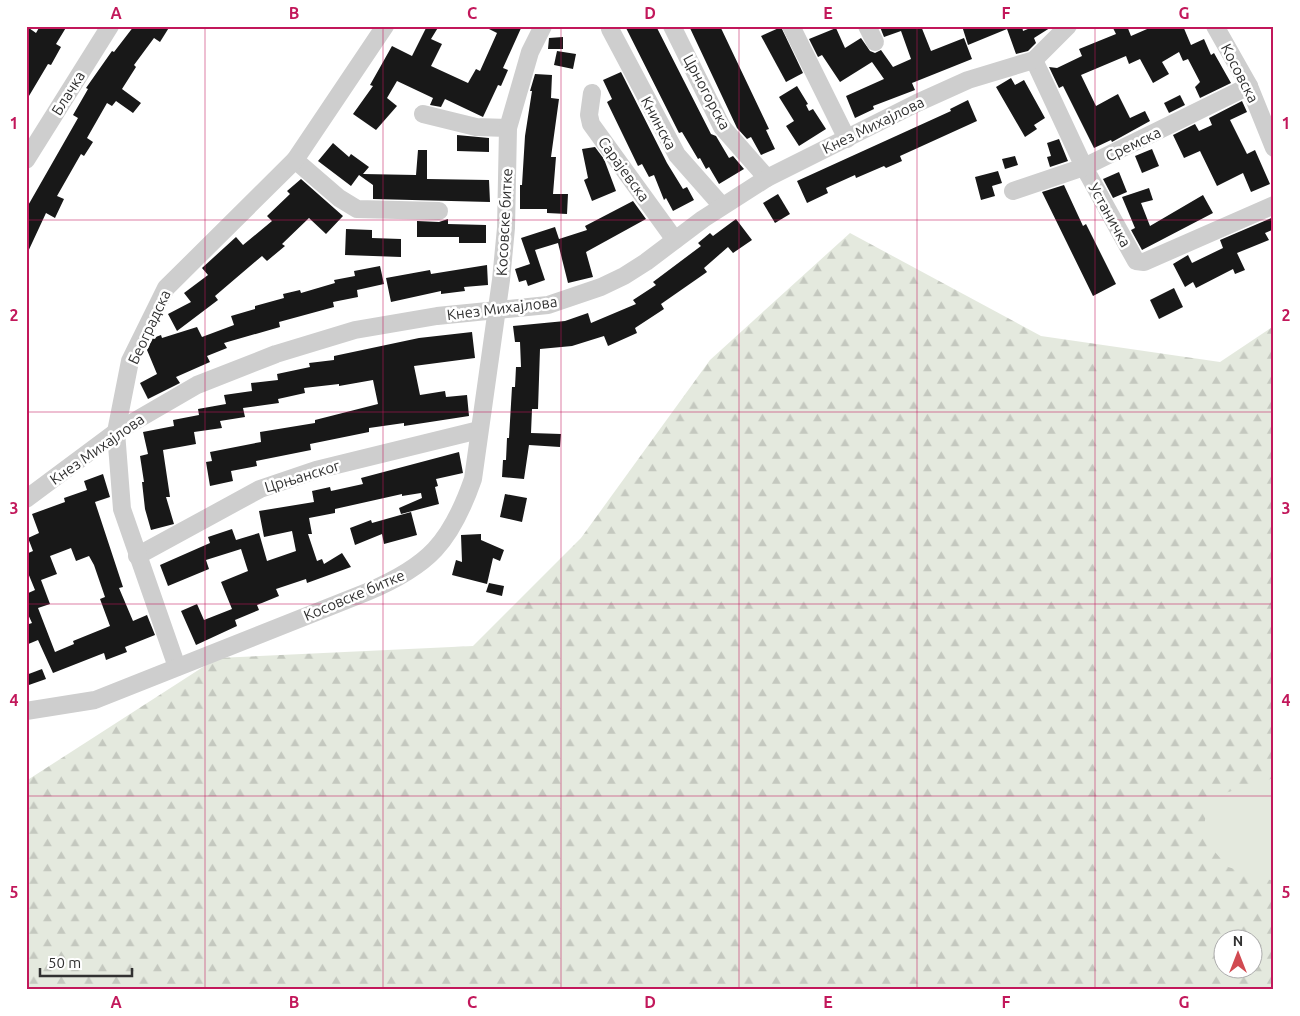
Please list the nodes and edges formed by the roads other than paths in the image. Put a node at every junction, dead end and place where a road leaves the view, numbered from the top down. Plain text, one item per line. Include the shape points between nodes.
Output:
1 (110, 26) edge
2 (385, 26) edge
3 (543, 26) edge
4 (672, 26) edge
5 (791, 26) edge
6 (1068, 26) edge
7 (1215, 26) edge
8 (610, 29) dead end
9 (1034, 60) junction
10 (1249, 86) junction
11 (592, 93) dead end
12 (423, 114) dead end
13 (508, 128) junction
14 (846, 139) junction
15 (1274, 148) edge
16 (27, 158) edge
17 (295, 160) junction
18 (1084, 167) junction
19 (767, 178) junction
20 (1013, 191) dead end
21 (722, 206) junction
22 (1274, 206) edge
23 (439, 211) dead end
24 (676, 240) junction
25 (496, 309) junction
26 (479, 430) junction
27 (116, 432) junction
28 (26, 499) edge
29 (138, 556) junction
30 (177, 667) junction
31 (26, 711) edge

1 - 16 street, Блачка
2 - 17 street, Београдска
3 - 13 street, Косовске битке via 530,52
4 - 19 street, Црногорска via 722,127
5 - 14 street
6 - 9 street, Кнез Михајлова
7 - 10 street, Косовска
8 - 21 street, Книнска via 677,155
9 - 14 street, Кнез Михајлова via 968,80
9 - 18 street, Устаничка
10 - 15 street, Косовска
10 - 18 street, Сремска
11 - 24 street, Сарајевска via 591,124
12 - 13 street via 476,126
13 - 25 street, Косовске битке via 506,228
14 - 19 street, Кнез Михајлова
17 - 23 street via 339,198 357,209
17 - 27 street, Београдска via 166,288 130,362
18 - 20 street, Сремска
18 - 22 street, Устаничка via 1136,261 1144,262
19 - 21 street, Кнез Михајлова
21 - 24 street, Кнез Михајлова
24 - 25 street, Кнез Михајлова via 624,276 575,297 548,306
25 - 26 street, Косовске битке
25 - 27 street, Кнез Михајлова via 355,330 276,354 197,385
26 - 29 street, Црњанског via 316,470 260,488
26 - 30 street, Косовске битке via 473,479 463,509 444,541 422,563 398,579 368,592
27 - 28 street, Кнез Михајлова
27 - 29 street, Београдска via 122,509
29 - 30 street, Београдска
30 - 31 street, Косовске битке via 95,700

